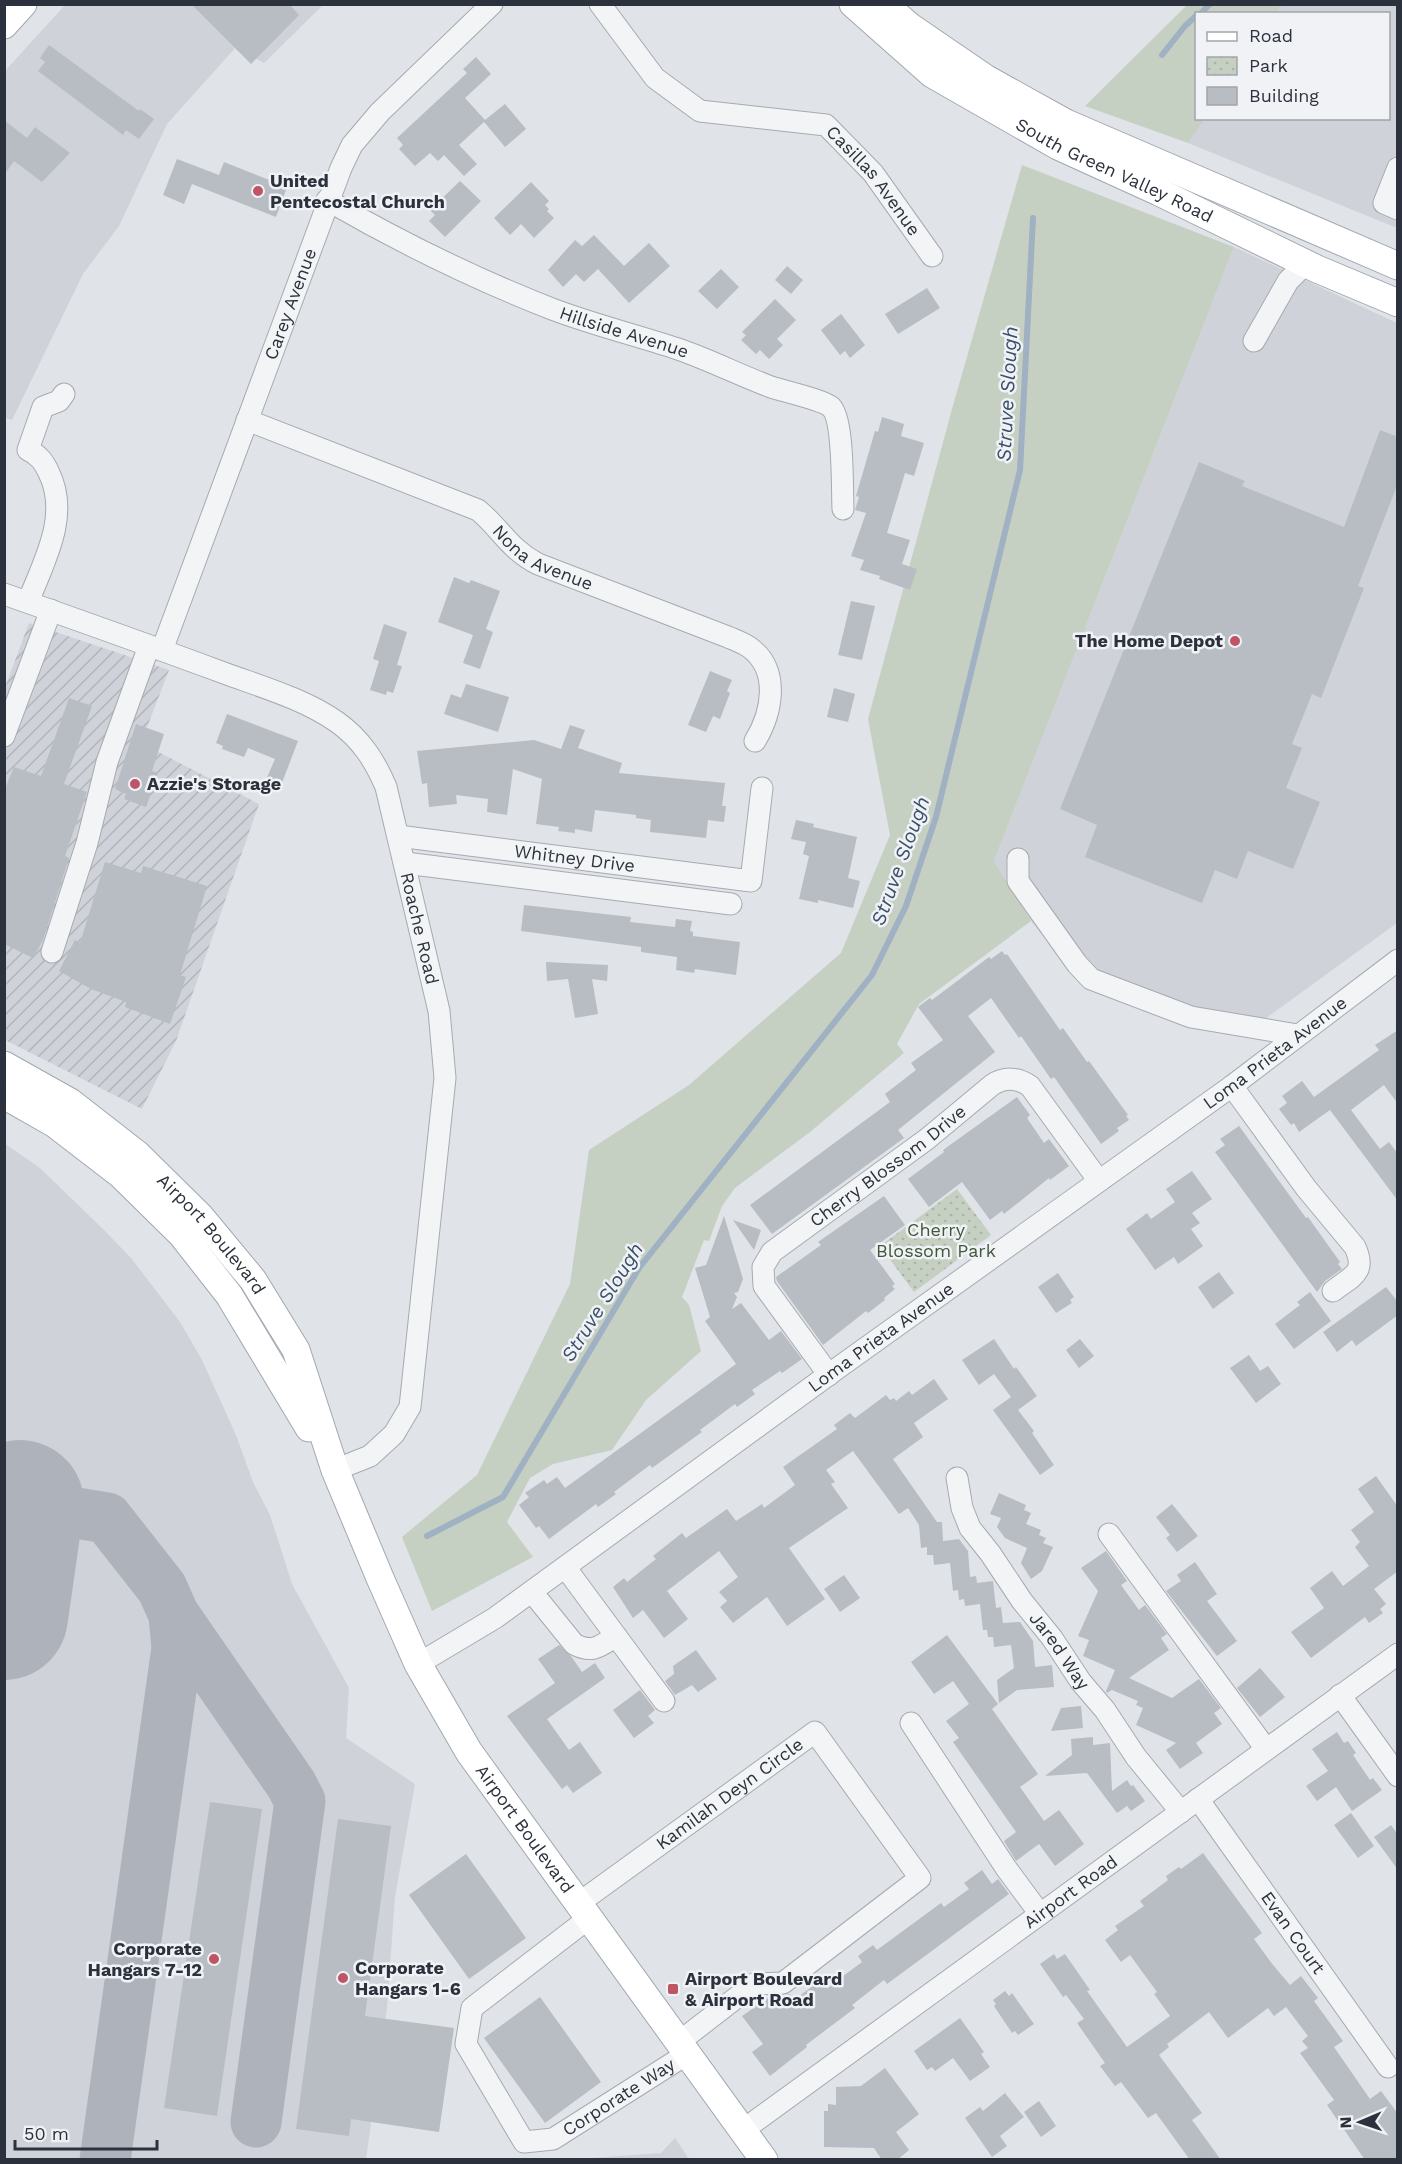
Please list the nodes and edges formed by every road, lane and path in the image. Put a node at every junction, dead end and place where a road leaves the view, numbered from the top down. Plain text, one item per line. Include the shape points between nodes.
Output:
1 (23, 4) edge
2 (492, 4) edge
3 (600, 4) edge
4 (853, 4) edge
5 (884, 4) edge
6 (4, 25) edge
7 (1398, 168) edge
8 (327, 200) junction
9 (1398, 209) edge
10 (932, 256) dead end
11 (1305, 264) junction
12 (1398, 266) edge
13 (1398, 303) edge
14 (1254, 341) dead end
15 (64, 394) dead end
16 (247, 420) junction
17 (843, 510) dead end
18 (4, 594) edge
19 (28, 602) junction
20 (51, 610) junction
21 (156, 648) junction
22 (4, 736) edge
23 (756, 741) dead end
24 (762, 788) dead end
25 (398, 836) junction
26 (1018, 859) dead end
27 (405, 863) junction
28 (731, 904) dead end
29 (52, 952) dead end
30 (1398, 960) edge
31 (1298, 1035) junction
32 (4, 1065) edge
33 (1232, 1086) junction
34 (4, 1095) edge
35 (1099, 1181) junction
36 (1333, 1291) dead end
37 (829, 1375) junction
38 (335, 1470) junction
39 (957, 1478) dead end
40 (1108, 1534) dead end
41 (565, 1567) junction
42 (532, 1592) junction
43 (616, 1636) junction
44 (1398, 1653) edge
45 (418, 1664) junction
46 (1340, 1695) junction
47 (664, 1701) dead end
48 (911, 1723) dead end
49 (1266, 1749) junction
50 (1398, 1776) edge
51 (1198, 1799) junction
52 (1181, 1812) junction
53 (584, 1911) junction
54 (1040, 1914) junction
55 (683, 2048) junction
56 (1388, 2067) dead end
57 (742, 2130) junction
58 (764, 2160) edge

1 - 6 main road
2 - 8 street, Carey Avenue via 365,128 352,146
3 - 10 street, Casillas Avenue via 655,78 700,111 826,125 873,173
4 - 11 main road, South Green Valley Road via 932,74 951,85 1058,146
5 - 12 main road, South Green Valley Road via 985,78 1066,123
7 - 9 street via 1384,203
8 - 16 street, Carey Avenue
8 - 17 street, Hillside Avenue via 375,228 534,302 827,404 835,413 839,428
11 - 13 main road, South Green Valley Road
11 - 14 street via 1288,281
15 - 19 street via 59,401 43,407 28,450 37,454 48,470 58,507 56,528
16 - 21 street, Carey Avenue
16 - 23 street, Nona Avenue via 478,510 511,546 538,564 749,647 765,667 771,693 766,723
18 - 19 street, Roache Road
19 - 20 street, Roache Road
20 - 21 street, Roache Road
20 - 22 street
21 - 25 street, Roache Road via 298,702 338,723 373,760 386,787
21 - 29 street, Carey Avenue via 107,762 87,843
24 - 25 street, Whitney Drive via 751,881
25 - 27 street, Roache Road
26 - 31 street via 1018,881 1091,979 1191,1017
27 - 28 street
27 - 38 street, Roache Road via 439,1011 445,1078 410,1407 394,1434 370,1456
30 - 31 street, Loma Prieta Avenue
31 - 33 street, Loma Prieta Avenue
32 - 38 main road, Airport Boulevard via 70,1102 138,1155 200,1216 253,1280 296,1350
33 - 35 street, Loma Prieta Avenue
33 - 36 street via 1306,1188 1355,1247 1360,1267 1357,1273
34 - 38 main road, Airport Boulevard via 55,1124 120,1174 183,1235 229,1295
35 - 37 street, Loma Prieta Avenue
35 - 37 street, Cherry Blossom Drive via 1030,1086 1008,1079 992,1085 927,1139 772,1252 765,1262 762,1274 767,1291
37 - 41 street, Loma Prieta Avenue
38 - 45 main road, Airport Boulevard
39 - 52 street, Jared Way via 970,1528 1136,1757
40 - 49 street
41 - 42 street, Loma Prieta Avenue
41 - 43 street
42 - 43 street via 574,1644 584,1649 598,1648
42 - 45 street, Loma Prieta Avenue
43 - 47 street
44 - 46 street, Airport Road
45 - 53 main road, Airport Boulevard via 469,1752
46 - 49 street, Airport Road
46 - 50 street
48 - 54 street
49 - 51 street, Airport Road
51 - 52 street, Airport Road
51 - 56 street, Evan Court
52 - 54 street, Airport Road
53 - 55 main road, Airport Boulevard
53 - 55 street, Corporate Way via 472,2008 466,2044 524,2142 553,2139
53 - 55 street, Kamilah Deyn Circle via 815,1732 920,1878 783,1983 754,1984
54 - 57 street, Airport Road
55 - 57 main road, Airport Boulevard
57 - 58 main road, Airport Boulevard

